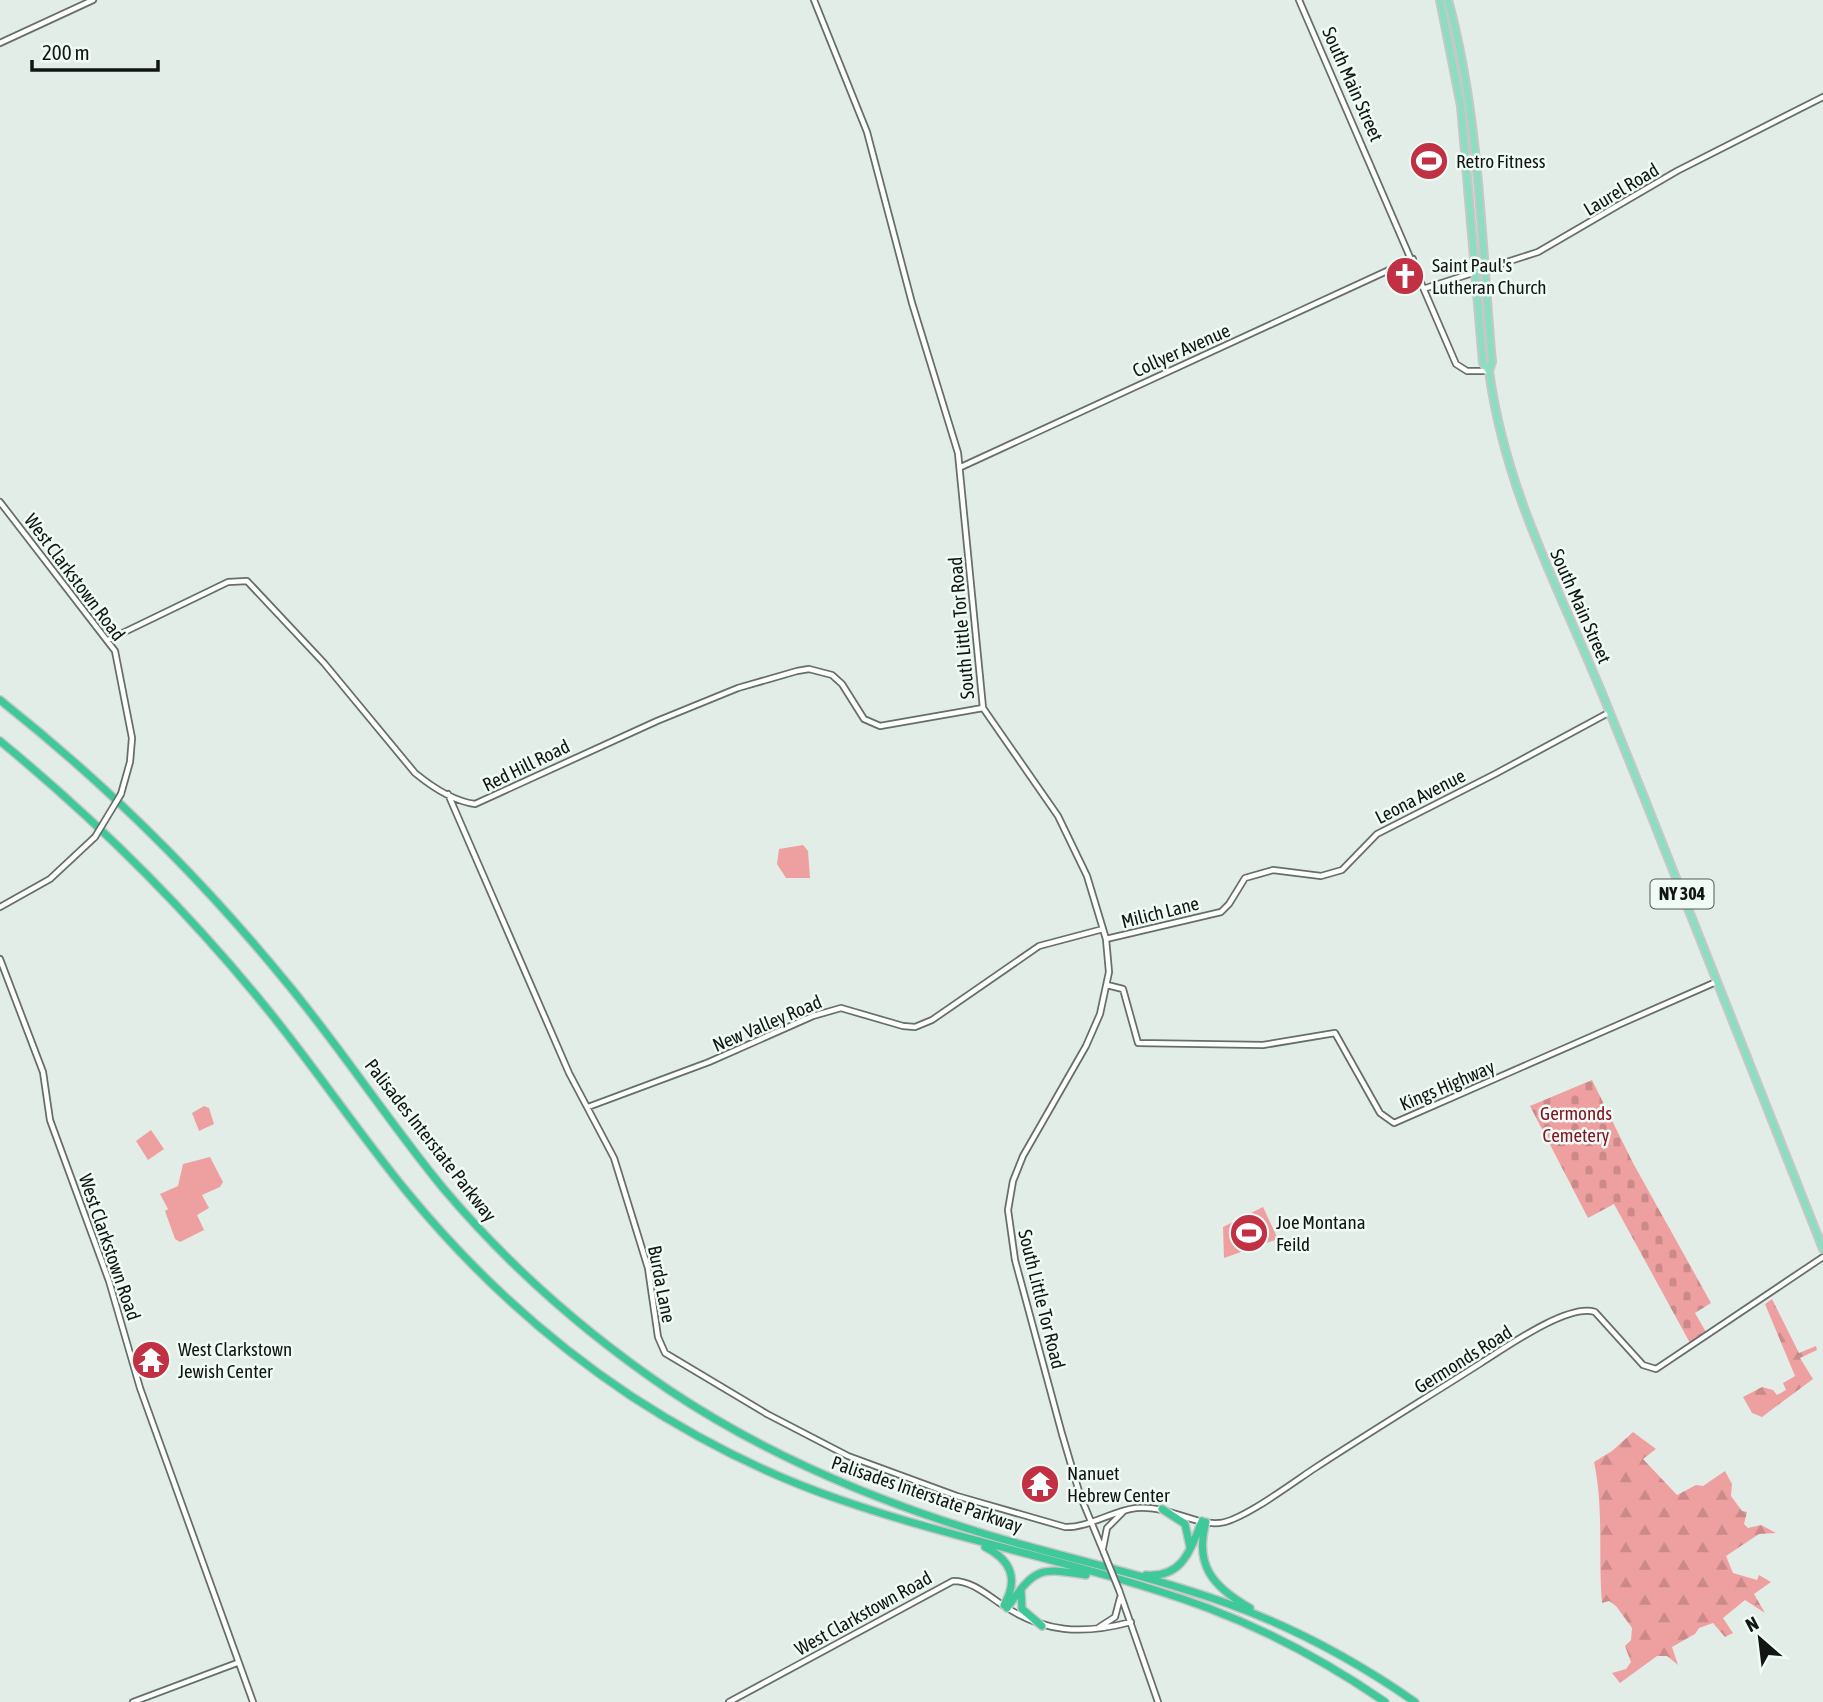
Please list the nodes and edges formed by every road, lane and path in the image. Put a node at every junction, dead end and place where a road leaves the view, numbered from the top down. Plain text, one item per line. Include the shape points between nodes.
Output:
1 (93, 0) edge
2 (814, 0) edge
3 (1299, 0) edge
4 (1440, 0) edge
5 (1448, 0) edge
6 (0, 43) edge
7 (1823, 97) edge
8 (1413, 259) junction
9 (1484, 269) junction
10 (1475, 272) junction
11 (1426, 288) junction
12 (1489, 371) junction
13 (961, 467) junction
14 (0, 502) edge
15 (108, 640) junction
16 (0, 700) edge
17 (983, 708) junction
18 (1610, 712) junction
19 (0, 741) edge
20 (448, 794) junction
21 (0, 907) edge
22 (1221, 912) joint
23 (1103, 929) junction
24 (1106, 939) junction
25 (0, 959) edge
26 (1716, 982) junction
27 (1107, 985) junction
28 (588, 1107) junction
29 (1823, 1249) edge
30 (1823, 1257) edge
31 (1162, 1508) junction
32 (1131, 1509) junction
33 (1091, 1521) junction
34 (1204, 1521) junction
35 (925, 1526) junction
36 (1190, 1549) junction
37 (1104, 1553) junction
38 (1098, 1566) junction
39 (1024, 1583) junction
40 (1138, 1586) junction
41 (1119, 1591) junction
42 (1005, 1607) junction
43 (1265, 1618) junction
44 (1131, 1622) junction
45 (1042, 1626) junction
46 (1093, 1630) junction
47 (237, 1662) junction
48 (132, 1702) edge
49 (253, 1702) edge
50 (729, 1702) edge
51 (1158, 1702) edge
52 (1385, 1702) edge
53 (1415, 1702) edge

1 - 6 street
2 - 13 street, South Little Tor Road via 867,132
3 - 8 street, South Main Street
4 - 10 main road, NY 304 via 1461,99
5 - 9 main road, NY 304 via 1469,102
7 - 9 street, Laurel Road via 1677,172 1538,252
8 - 11 street, South Main Street
8 - 13 street, Collyer Avenue
9 - 10 street, Laurel Road
9 - 12 main road, NY 304
10 - 11 street, Laurel Road
10 - 12 main road, NY 304 via 1483,363
11 - 12 street, South Main Street via 1458,367
12 - 18 main road, South Main Street / NY 304 via 1498,429 1517,495
13 - 17 street, South Little Tor Road
14 - 15 street, West Clarkstown Road
15 - 20 street, Red Hill Road via 228,582 247,581 324,663 415,773
15 - 21 street, West Clarkstown Road, bridge via 118,660 132,733 121,794 95,837 50,879
16 - 38 highway, Palisades Interstate Parkway via 101,786 195,879 293,990 464,1212 533,1282 609,1346 722,1423 830,1478 958,1526
17 - 20 street, Red Hill Road via 880,726 864,719 832,676 810,669 797,671 738,688 657,721 485,801 464,802
17 - 23 street, South Little Tor Road via 1059,816 1087,876
18 - 22 street, Leona Avenue via 1377,834 1342,870 1321,877 1273,870 1245,877
18 - 26 main road, South Main Street / NY 304
19 - 35 highway, Palisades Interstate Parkway via 111,839 203,934 284,1029 415,1202 477,1270 540,1327 632,1396 724,1450 815,1491
20 - 28 street, Burda Lane via 558,1049
22 - 24 street, Milich Lane
23 - 24 street, South Little Tor Road
23 - 28 street, New Valley Road via 1038,946 932,1020 915,1027 841,1008
24 - 27 street, South Little Tor Road
25 - 47 street, West Clarkstown Road via 43,1072 50,1120
26 - 27 street, Kings Highway via 1396,1122 1387,1121 1380,1113 1334,1033 1270,1044 1138,1043 1123,989
26 - 29 main road, South Main Street / NY 304
27 - 33 street, South Little Tor Road via 1086,1046 1017,1169 1008,1210 1015,1260 1073,1472
28 - 33 street, Burda Lane via 628,1196 648,1268 660,1346 672,1359 848,1456 1055,1525 1077,1527
30 - 34 street, Germonds Road via 1656,1368 1643,1365 1597,1313 1584,1311 1563,1317 1238,1516 1221,1523
31 - 32 street, Germonds Road
31 - 34 street, Germonds Road
31 - 36 highway via 1185,1524
32 - 33 street, Germonds Road
32 - 37 street via 1109,1525
33 - 37 street, South Little Tor Road
34 - 36 highway
34 - 43 highway via 1200,1550 1206,1568 1229,1594
35 - 40 highway, Palisades Interstate Parkway
35 - 42 highway via 988,1548 1005,1560 1013,1582
36 - 38 highway via 1180,1566 1161,1575
37 - 41 street, South Little Tor Road, bridge
38 - 43 highway, Palisades Interstate Parkway via 1194,1592
39 - 40 highway via 1033,1574 1049,1570
39 - 42 highway
39 - 45 highway via 1021,1606
40 - 52 highway, Palisades Interstate Parkway via 1267,1633
41 - 44 street, South Little Tor Road
41 - 46 street via 1115,1616
42 - 45 street, West Clarkstown Road
42 - 50 street, West Clarkstown Road via 970,1584 948,1583
43 - 53 highway, Palisades Interstate Parkway via 1348,1659
44 - 46 street, West Clarkstown Road
44 - 51 street, South Little Tor Road
45 - 46 street, West Clarkstown Road
47 - 48 street
47 - 49 street, West Clarkstown Road

